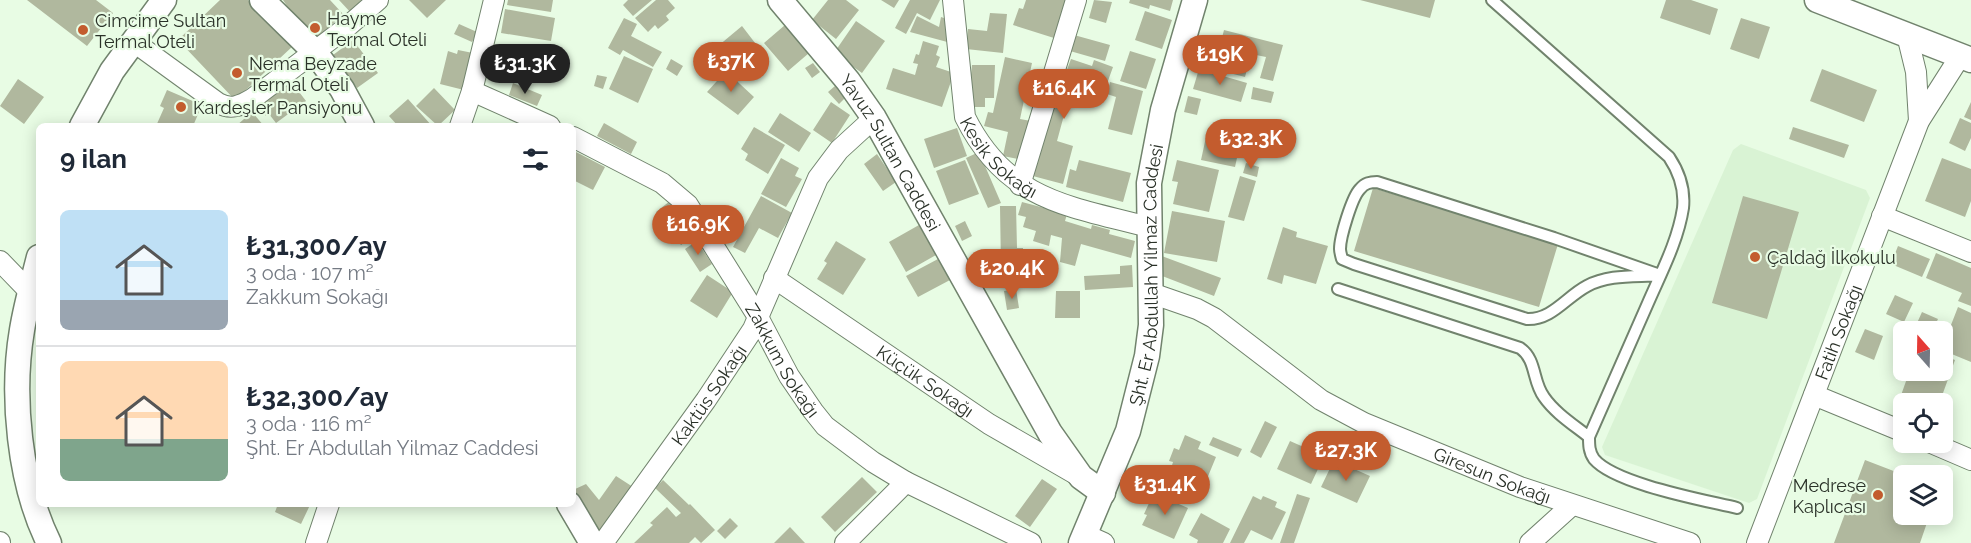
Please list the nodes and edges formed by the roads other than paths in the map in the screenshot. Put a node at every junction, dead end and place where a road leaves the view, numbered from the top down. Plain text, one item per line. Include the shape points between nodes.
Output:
1 (164, 0) edge
2 (262, 0) edge
3 (378, 0) edge
4 (494, 0) edge
5 (780, 0) edge
6 (953, 0) edge
7 (1076, 0) edge
8 (1195, 0) edge
9 (1492, 0) edge
10 (1817, 0) edge
11 (1907, 35) junction
12 (134, 42) junction
13 (315, 52) junction
14 (1966, 58) edge
15 (472, 91) junction
16 (874, 118) junction
17 (1919, 121) junction
18 (84, 123) edge
19 (360, 123) edge
20 (461, 123) edge
21 (543, 123) edge
22 (576, 139) edge
23 (1020, 185) junction
24 (1882, 216) junction
25 (1149, 226) junction
26 (1971, 252) edge
27 (0, 261) edge
28 (36, 269) edge
29 (1660, 275) junction
30 (774, 278) junction
31 (1338, 289) dead end
32 (30, 292) junction
33 (1152, 293) junction
34 (758, 317) junction
35 (1814, 395) junction
36 (1893, 427) edge
37 (1589, 437) junction
38 (1953, 452) edge
39 (1971, 460) edge
40 (1080, 477) junction
41 (906, 482) junction
42 (1103, 492) junction
43 (1572, 504) junction
44 (328, 507) edge
45 (571, 507) edge
46 (1737, 508) dead end
47 (1090, 540) edge
48 (49, 543) edge
49 (316, 543) edge
50 (592, 543) edge
51 (603, 543) edge
52 (845, 543) edge
53 (1031, 543) edge
54 (1530, 543) edge
55 (1690, 543) edge
56 (1757, 543) edge

1 - 12 street
2 - 13 street
3 - 13 street
4 - 15 street
5 - 16 street, Yavuz Sultan Caddesi
6 - 23 street, Kesik Sokağı via 965,117 980,142
7 - 23 street
8 - 25 street, Şht. Er Abdullah Yilmaz Caddesi via 1153,159
9 - 29 lane via 1669,156 1678,170 1683,207
10 - 11 street
11 - 14 street
11 - 17 street, Fatih Sokağı via 1916,72
12 - 13 street via 226,107 241,106
12 - 18 street via 112,71
13 - 19 street
14 - 17 street, Fatih Sokağı
15 - 20 street
15 - 21 street
16 - 30 street, Kaktüs Sokağı via 839,150 824,170
16 - 40 street, Yavuz Sultan Caddesi via 1050,433
17 - 24 street, Fatih Sokağı
22 - 34 street, Zakkum Sokağı via 662,183 688,205
23 - 25 street, Kesik Sokağı via 1063,204
24 - 26 street
24 - 35 street, Fatih Sokağı
25 - 33 street, Şht. Er Abdullah Yilmaz Caddesi
27 - 32 street
28 - 32 street
29 - 29 lane via 1377,182 1368,183 1357,193 1340,248 1342,259 1354,264 1527,319 1539,319 1587,286 1607,278
29 - 37 lane
30 - 34 street, Kaktüs Sokağı
30 - 40 street, Küçük Sokağı via 989,424
31 - 37 lane via 1520,348 1528,353 1542,396
32 - 48 street via 19,365 21,446 29,489
33 - 42 street, Şht. Er Abdullah Yilmaz Caddesi via 1151,325 1137,399
33 - 43 street, Giresun Sokağı via 1214,318 1339,411 1437,454
34 - 41 street, Zakkum Sokağı via 789,376 825,426
34 - 51 street, Kaktüs Sokağı via 706,400
35 - 36 street
35 - 56 street, Fatih Sokağı
37 - 46 lane via 1589,450 1595,459 1629,479
38 - 39 street
40 - 42 street, Yavuz Sultan Caddesi
41 - 52 street
41 - 53 street, Zakkum Sokağı
42 - 47 street, Şht. Er Abdullah Yilmaz Caddesi
43 - 54 street
43 - 55 street, Giresun Sokağı
44 - 49 street
45 - 50 street

